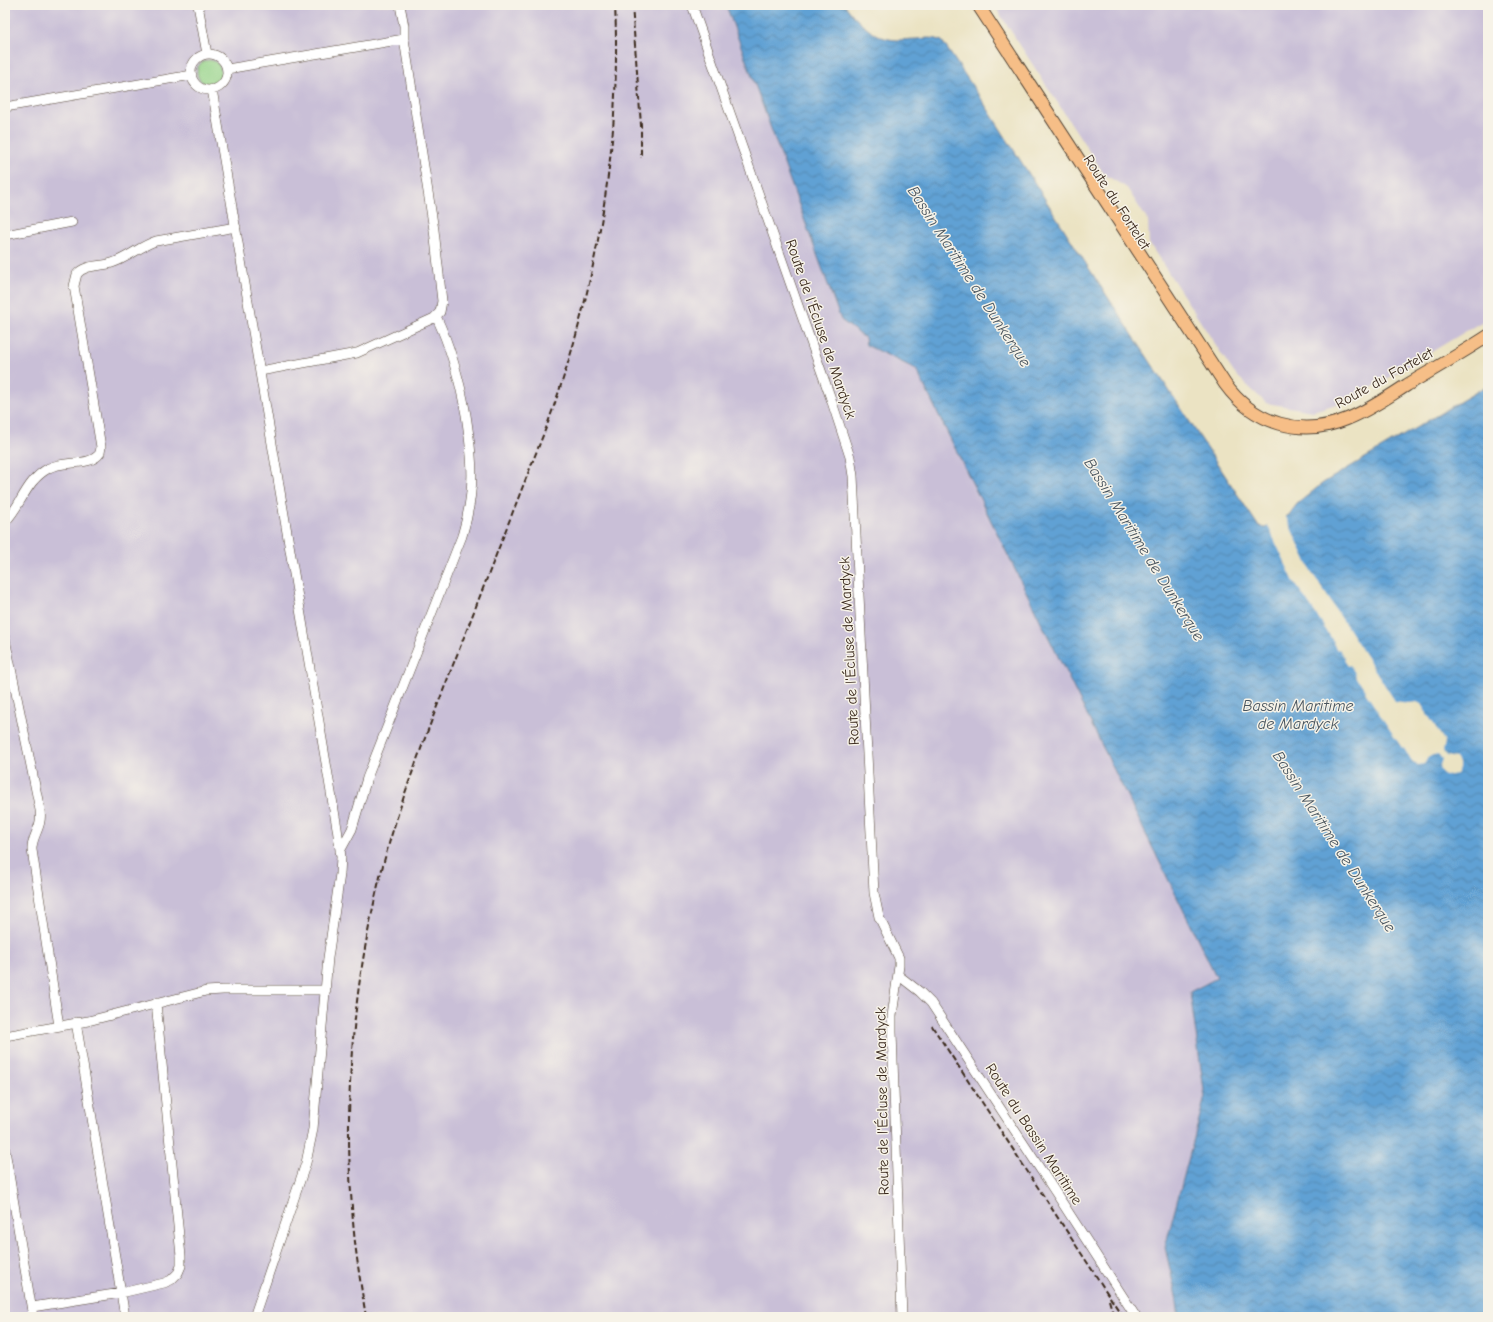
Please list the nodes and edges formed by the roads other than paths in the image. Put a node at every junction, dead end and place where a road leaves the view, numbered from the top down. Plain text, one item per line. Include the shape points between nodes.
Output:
1 (198, 5) edge
2 (400, 5) edge
3 (692, 5) edge
4 (970, 5) edge
5 (978, 5) edge
6 (404, 39) junction
7 (207, 54) junction
8 (227, 69) junction
9 (192, 75) junction
10 (212, 89) junction
11 (5, 107) edge
12 (72, 222) dead end
13 (236, 228) junction
14 (5, 235) edge
15 (436, 316) junction
16 (1488, 337) edge
17 (260, 371) junction
18 (1246, 407) junction
19 (5, 522) edge
20 (5, 639) edge
21 (340, 850) junction
22 (898, 975) junction
23 (326, 990) junction
24 (156, 1003) junction
25 (76, 1022) junction
26 (59, 1026) junction
27 (5, 1036) edge
28 (5, 1150) edge
29 (121, 1292) junction
30 (32, 1307) junction
31 (33, 1317) edge
32 (125, 1317) edge
33 (254, 1317) edge
34 (902, 1317) edge
35 (1136, 1317) edge

1 - 7 street
2 - 6 street
3 - 22 street, Route de l'Écluse de Mardyck via 828,389 851,463 856,508 873,887 879,917 899,958
4 - 18 main road, Route du Fortelet via 1214,380 1228,396
5 - 18 main road, Route du Fortelet via 1222,379
6 - 8 street
6 - 15 street via 434,230 442,301 441,309
7 - 8 street via 219,57
7 - 9 street via 194,63
8 - 10 street via 224,81
9 - 10 street via 199,86
9 - 11 street
10 - 13 street
12 - 14 street
13 - 17 street
13 - 19 street via 156,241 114,262 84,268 77,274 74,286 100,452 93,459 55,466 44,472 33,481
15 - 17 street via 358,353
15 - 21 street via 461,387 472,457 470,501 462,536 370,770 352,829
16 - 18 main road, Route du Fortelet via 1364,410 1336,423 1313,427 1284,425 1268,420
17 - 21 street
20 - 26 street via 40,810 41,822 32,850
21 - 23 street via 340,874
22 - 34 street, Route de l'Écluse de Mardyck via 892,1010 892,1032
22 - 35 street, Route du Bassin Maritime via 931,1003
23 - 24 street via 223,990 201,992
23 - 33 street via 311,1142
24 - 25 street
24 - 29 street via 181,1263 178,1273 169,1281
25 - 26 street
25 - 29 street
26 - 27 street
28 - 30 street
29 - 30 street
29 - 32 street
30 - 31 street

